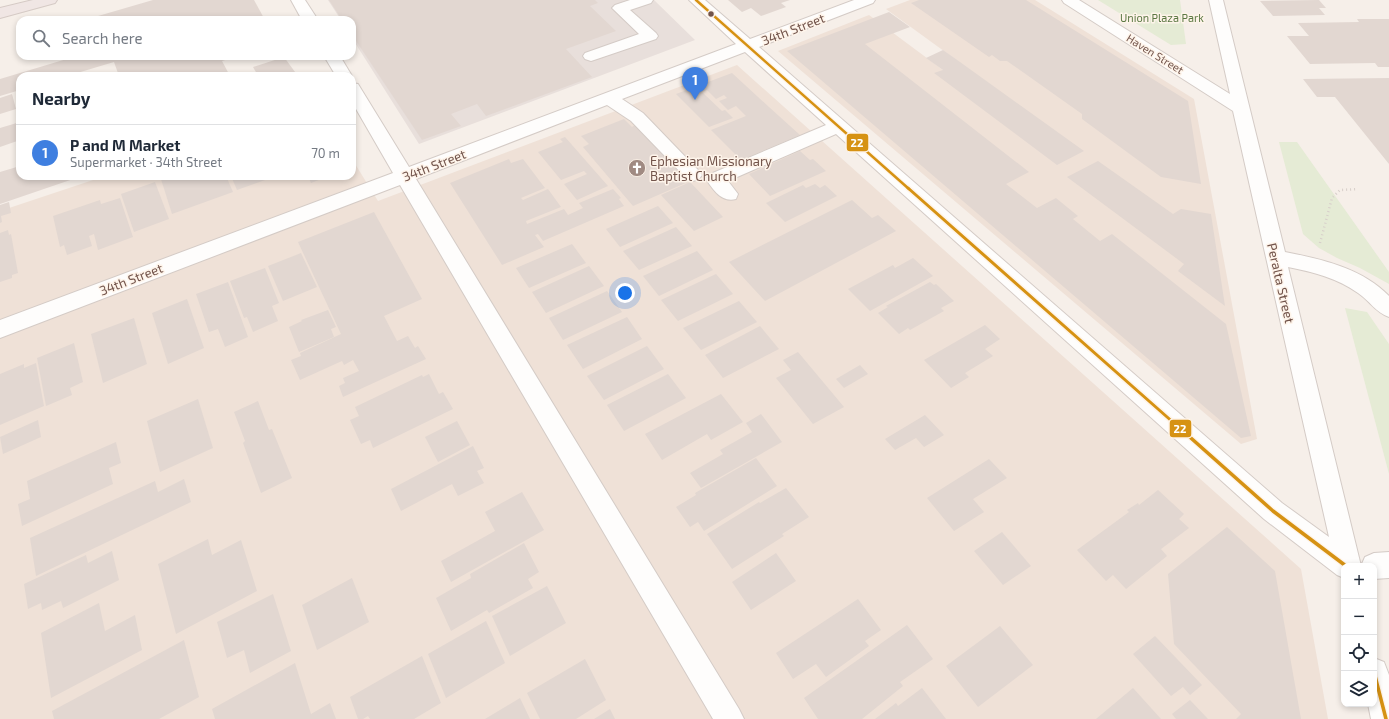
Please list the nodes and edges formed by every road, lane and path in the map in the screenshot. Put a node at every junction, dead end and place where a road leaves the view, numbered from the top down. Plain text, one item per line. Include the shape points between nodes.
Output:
1 (40, 0) edge
2 (50, 0) edge
3 (298, 0) edge
4 (696, 0) edge
5 (868, 0) edge
6 (1069, 0) edge
7 (1216, 0) edge
8 (642, 1) edge
9 (22, 7) junction
10 (0, 13) edge
11 (308, 16) edge
12 (749, 46) junction
13 (591, 56) dead end
14 (334, 60) edge
15 (342, 72) edge
16 (356, 95) edge
17 (610, 99) junction
18 (1240, 108) junction
19 (839, 126) junction
20 (693, 175) dead end
21 (405, 176) junction
22 (1358, 189) dead end
23 (729, 194) dead end
24 (1319, 245) dead end
25 (1275, 257) junction
26 (1389, 309) edge
27 (0, 329) edge
28 (1343, 563) edge
29 (1346, 563) edge
30 (1389, 565) edge
31 (1377, 566) edge
32 (1377, 684) edge
33 (729, 719) edge
34 (1386, 719) edge

1 - 9 highway
2 - 9 highway
3 - 11 street
4 - 12 street
5 - 12 street, 34th Street
6 - 18 street, Haven Street
7 - 18 street, Peralta Street
8 - 13 street via 620,8 650,36
9 - 10 highway
12 - 17 street, 34th Street
12 - 19 street
14 - 15 street
16 - 21 street
17 - 20 street via 637,117
17 - 21 street, 34th Street
18 - 25 street, Peralta Street
19 - 23 street via 715,179
19 - 28 street via 1273,511
21 - 27 street, 34th Street
21 - 33 street
22 - 24 path via 1340,190 1332,198
25 - 26 street via 1320,266 1345,275 1378,296
25 - 29 street, Peralta Street
30 - 31 street
32 - 34 street

